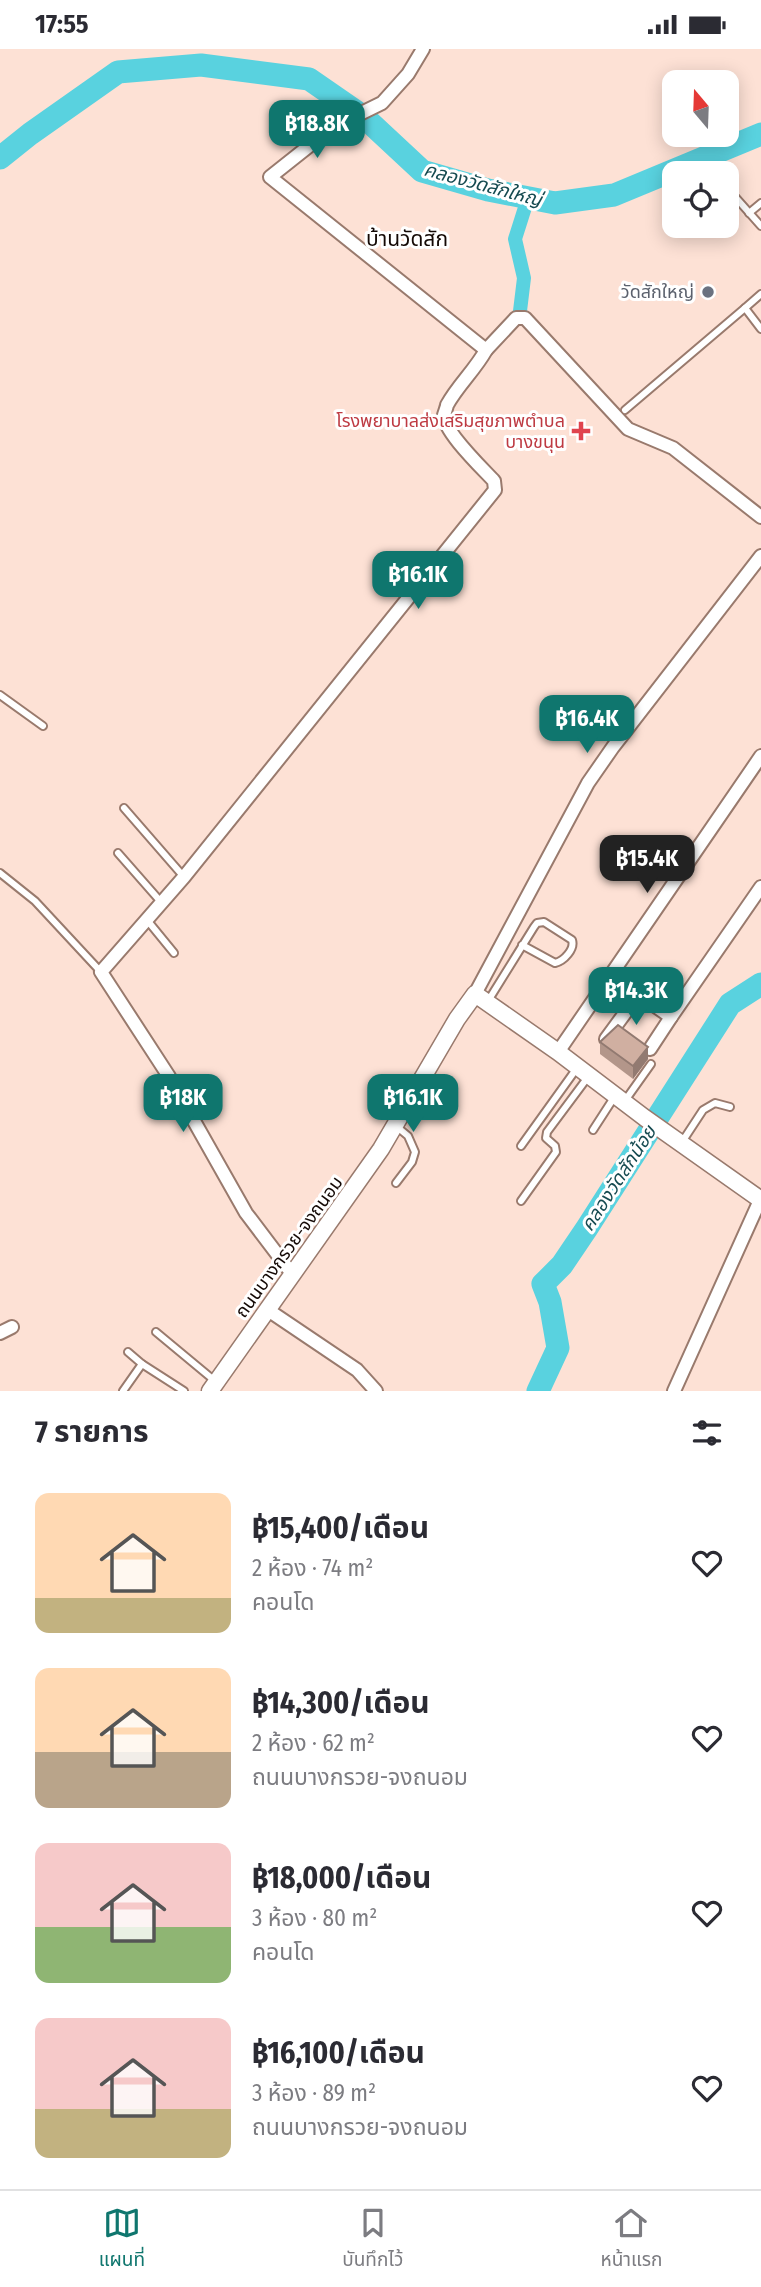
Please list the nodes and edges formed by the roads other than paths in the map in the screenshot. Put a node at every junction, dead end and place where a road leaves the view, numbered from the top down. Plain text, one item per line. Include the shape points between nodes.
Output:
1 (423, 49) edge
2 (739, 202) edge
3 (761, 204) edge
4 (749, 213) junction
5 (761, 226) edge
6 (761, 295) edge
7 (745, 308) junction
8 (761, 329) edge
9 (486, 350) junction
10 (625, 410) dead end
11 (761, 517) edge
12 (761, 556) edge
13 (0, 695) edge
14 (43, 726) dead end
15 (761, 756) edge
16 (124, 808) dead end
17 (118, 853) dead end
18 (0, 873) edge
19 (184, 877) junction
20 (761, 887) edge
21 (161, 902) junction
22 (147, 920) junction
23 (522, 945) junction
24 (174, 953) dead end
25 (101, 972) junction
26 (612, 976) junction
27 (639, 994) junction
28 (482, 997) junction
29 (671, 1017) junction
30 (606, 1039) edge
31 (650, 1049) edge
32 (558, 1052) junction
33 (651, 1064) dead end
34 (583, 1072) junction
35 (620, 1098) junction
36 (730, 1107) dead end
37 (396, 1126) junction
38 (593, 1130) dead end
39 (682, 1143) junction
40 (521, 1146) dead end
41 (396, 1183) dead end
42 (761, 1199) edge
43 (521, 1201) dead end
44 (293, 1275) junction
45 (268, 1310) junction
46 (156, 1332) dead end
47 (128, 1352) dead end
48 (142, 1364) junction
49 (213, 1386) edge
50 (123, 1391) edge
51 (184, 1391) edge
52 (376, 1391) edge
53 (674, 1391) edge

1 - 9 street via 382,103 316,139 270,177
2 - 4 lane
3 - 4 lane
4 - 5 lane
6 - 7 lane
7 - 8 lane
7 - 10 lane
9 - 11 street via 516,318 525,318 628,429 673,448
9 - 19 street via 444,415 453,435 494,481 495,490
12 - 28 street via 588,783
13 - 14 lane
15 - 26 street
16 - 19 lane
17 - 21 lane
18 - 25 lane via 35,901
19 - 21 street
20 - 29 street
21 - 22 street
22 - 24 lane
22 - 25 street
23 - 23 lane via 537,923 544,922 573,944 560,962 552,963
23 - 28 lane
25 - 44 street via 168,1075 246,1213
26 - 27 street
26 - 32 street
27 - 29 street
27 - 30 street
28 - 32 street
28 - 37 street, ถนนบางกรวย-จงถนอม via 457,1019
29 - 31 street
32 - 34 street
33 - 35 lane
34 - 35 street
34 - 40 lane
34 - 43 lane via 547,1132 556,1152
35 - 38 lane
35 - 39 street
36 - 39 lane via 715,1103 703,1110
37 - 41 lane via 408,1136 415,1152
37 - 44 street, ถนนบางกรวย-จงถนอม
39 - 42 street
42 - 53 street
44 - 45 street, ถนนบางกรวย-จงถนอม
45 - 49 street, ถนนบางกรวย-จงถนอม
45 - 52 street via 357,1370
46 - 49 lane
47 - 48 lane
48 - 50 lane
48 - 51 lane

